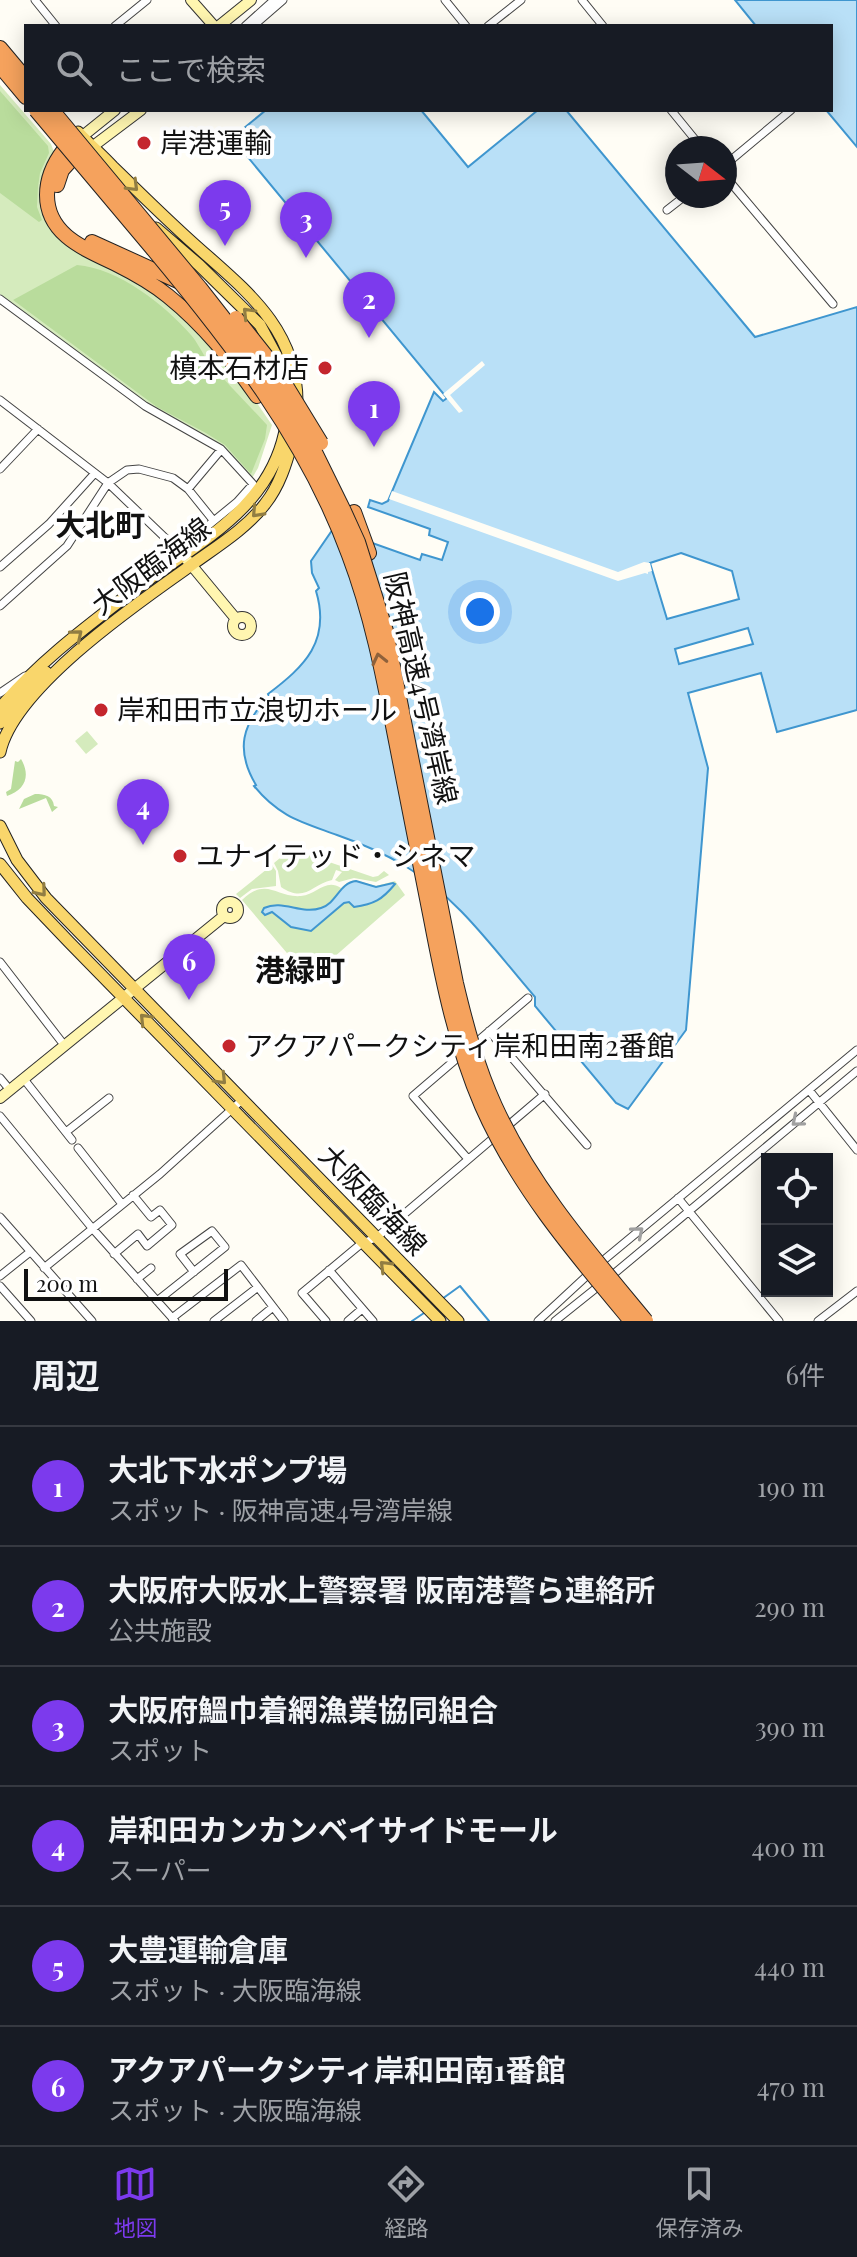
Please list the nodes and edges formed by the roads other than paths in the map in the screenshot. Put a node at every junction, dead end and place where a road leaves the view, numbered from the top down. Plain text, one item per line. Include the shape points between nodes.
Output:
1 (35, 0) edge
2 (147, 0) edge
3 (191, 0) edge
4 (251, 0) edge
5 (258, 0) edge
6 (274, 0) edge
7 (283, 0) edge
8 (445, 0) edge
9 (521, 0) edge
10 (582, 0) edge
11 (231, 16) junction
12 (54, 24) edge
13 (117, 24) edge
14 (215, 24) edge
15 (220, 24) edge
16 (247, 24) edge
17 (255, 24) edge
18 (464, 24) edge
19 (491, 24) edge
20 (601, 24) edge
21 (0, 39) edge
22 (0, 48) edge
23 (0, 66) edge
24 (24, 68) edge
25 (0, 74) edge
26 (24, 77) edge
27 (24, 95) edge
28 (24, 103) edge
29 (36, 112) edge
30 (36, 112) edge
31 (54, 112) edge
32 (62, 112) edge
33 (113, 112) edge
34 (138, 112) edge
35 (673, 112) edge
36 (789, 112) edge
37 (692, 136) edge
38 (82, 137) junction
39 (94, 147) junction
40 (68, 154) junction
41 (737, 155) edge
42 (737, 190) edge
43 (670, 208) edge
44 (667, 210) dead end
45 (0, 299) edge
46 (833, 304) dead end
47 (0, 400) edge
48 (38, 429) junction
49 (220, 451) dead end
50 (0, 469) edge
51 (95, 473) junction
52 (108, 483) junction
53 (188, 489) junction
54 (213, 520) junction
55 (337, 524) junction
56 (183, 555) junction
57 (191, 565) junction
58 (0, 567) edge
59 (0, 606) edge
60 (236, 619) dead end
61 (386, 631) junction
62 (61, 667) junction
63 (34, 671) junction
64 (0, 693) edge
65 (0, 708) edge
66 (0, 723) edge
67 (0, 752) edge
68 (0, 826) edge
69 (17, 860) junction
70 (1, 868) edge
71 (224, 916) dead end
72 (0, 962) edge
73 (135, 990) junction
74 (125, 998) junction
75 (528, 998) dead end
76 (489, 1031) junction
77 (61, 1041) dead end
78 (857, 1050) edge
79 (857, 1071) edge
80 (0, 1078) edge
81 (23, 1078) junction
82 (10, 1090) junction
83 (809, 1090) junction
84 (545, 1094) junction
85 (0, 1098) edge
86 (109, 1098) dead end
87 (242, 1100) junction
88 (819, 1103) junction
89 (232, 1109) junction
90 (0, 1116) edge
91 (66, 1132) junction
92 (72, 1140) dead end
93 (587, 1145) dead end
94 (78, 1148) dead end
95 (857, 1150) edge
96 (468, 1159) junction
97 (133, 1195) junction
98 (678, 1198) junction
99 (122, 1204) junction
100 (689, 1211) junction
101 (0, 1217) edge
102 (92, 1228) junction
103 (376, 1238) junction
104 (362, 1243) junction
105 (30, 1252) junction
106 (114, 1254) junction
107 (44, 1268) junction
108 (151, 1268) dead end
109 (329, 1270) junction
110 (194, 1272) junction
111 (0, 1276) edge
112 (137, 1279) junction
113 (0, 1286) edge
114 (258, 1287) junction
115 (857, 1291) edge
116 (157, 1301) junction
117 (273, 1307) junction
118 (362, 1309) junction
119 (174, 1320) edge
120 (31, 1321) edge
121 (92, 1321) edge
122 (214, 1321) edge
123 (256, 1321) edge
124 (284, 1321) edge
125 (326, 1321) edge
126 (348, 1321) edge
127 (373, 1321) edge
128 (440, 1321) edge
129 (458, 1321) edge
130 (538, 1321) edge
131 (555, 1321) edge
132 (631, 1321) edge
133 (646, 1321) edge
134 (779, 1321) edge
135 (818, 1321) edge

1 - 12 street
2 - 13 street
3 - 14 street
4 - 11 street
5 - 11 street
6 - 16 street
7 - 17 street
8 - 18 street
9 - 19 street
10 - 20 street
11 - 15 street
21 - 24 main road
22 - 26 highway
23 - 27 highway
25 - 28 main road
29 - 40 main road, 大阪臨海線
30 - 55 highway, 阪神高速4号湾岸線, bridge via 244,362 294,437
31 - 61 highway, 阪神高速4号湾岸線, bridge via 232,328 293,414 348,520
32 - 38 main road, 大阪臨海線
33 - 38 street
34 - 39 street
35 - 37 street
36 - 41 street
38 - 39 main road, 大阪臨海線
38 - 40 street
39 - 40 street
39 -> 57 main road, 大阪臨海線 via 252,296 280,333 293,372 295,433 278,485 250,520
40 - 55 highway, bridge via 53,166 47,203 64,235 160,290 219,345 299,456
56 -> 40 main road, 大阪臨海線 via 239,513 268,477 283,440 289,405 277,357 250,314
40 - 61 highway, bridge via 56,189 67,226 216,302 257,343 292,393 338,476 366,545
42 - 46 street
43 - 44 street
45 - 54 street via 145,406 221,449 253,484
47 - 48 street
48 - 50 street
48 - 51 street
49 - 53 street
51 - 52 street
51 - 58 street
52 - 53 street via 133,468 173,478
52 - 56 street
52 - 59 street via 67,546
53 - 54 street
54 - 56 street via 188,542
132 -> 55 highway, 阪神高速4号湾岸線, bridge via 528,1190 471,1079 444,985 380,661
56 - 57 street
63 -> 56 main road, 大阪臨海線
57 - 60 street
57 - 62 main road, 大阪臨海線
61 - 133 highway, 阪神高速4号湾岸線, bridge via 456,983 483,1078 539,1185
62 - 66 main road via 52,667 31,685
62 - 67 main road, 大阪臨海線 via 16,717
63 - 64 street
63 - 65 main road, 大阪臨海線
68 - 69 main road, 大阪臨海線
69 - 70 street
69 -> 73 main road, 大阪臨海線 via 46,898
70 - 74 main road, 大阪臨海線
71 - 73 street
72 - 77 street
73 - 74 street
73 -> 87 main road, 大阪臨海線
74 - 81 street
89 -> 74 main road, 大阪臨海線
75 - 76 street
76 - 84 street
76 - 96 street via 413,1096
78 - 83 street
79 - 88 street
80 - 82 street
81 - 82 street
81 - 91 street
82 - 85 street
83 - 88 street
83 - 98 street
84 - 93 street
84 - 96 street
86 - 91 street
87 - 89 street
87 - 103 main road, 大阪臨海線
88 - 95 street
88 -> 100 street
89 - 97 street
89 - 104 main road, 大阪臨海線
90 - 102 street
91 - 92 street
94 - 99 street
96 - 103 street
97 - 99 street
97 - 106 street via 151,1217 160,1210 172,1225 147,1246 138,1234
98 - 100 street
130 -> 98 street
99 - 102 street
100 - 131 street
100 - 134 street
101 - 105 street
102 - 106 street
102 - 107 street
103 - 104 street
103 - 129 main road, 大阪臨海線
104 - 109 street
128 -> 104 main road, 大阪臨海線
105 - 107 street
105 - 111 street
106 - 112 street
107 - 121 street
108 - 112 street
109 - 118 street
109 - 125 street via 302,1293
110 - 110 street via 225,1247 212,1231 180,1254
110 - 116 street
112 - 116 street
113 - 120 street
114 - 117 street
114 - 119 street via 241,1265
114 - 122 street
115 - 135 street
116 - 119 street
117 - 123 street
117 - 124 street
118 - 126 street
118 - 127 street

